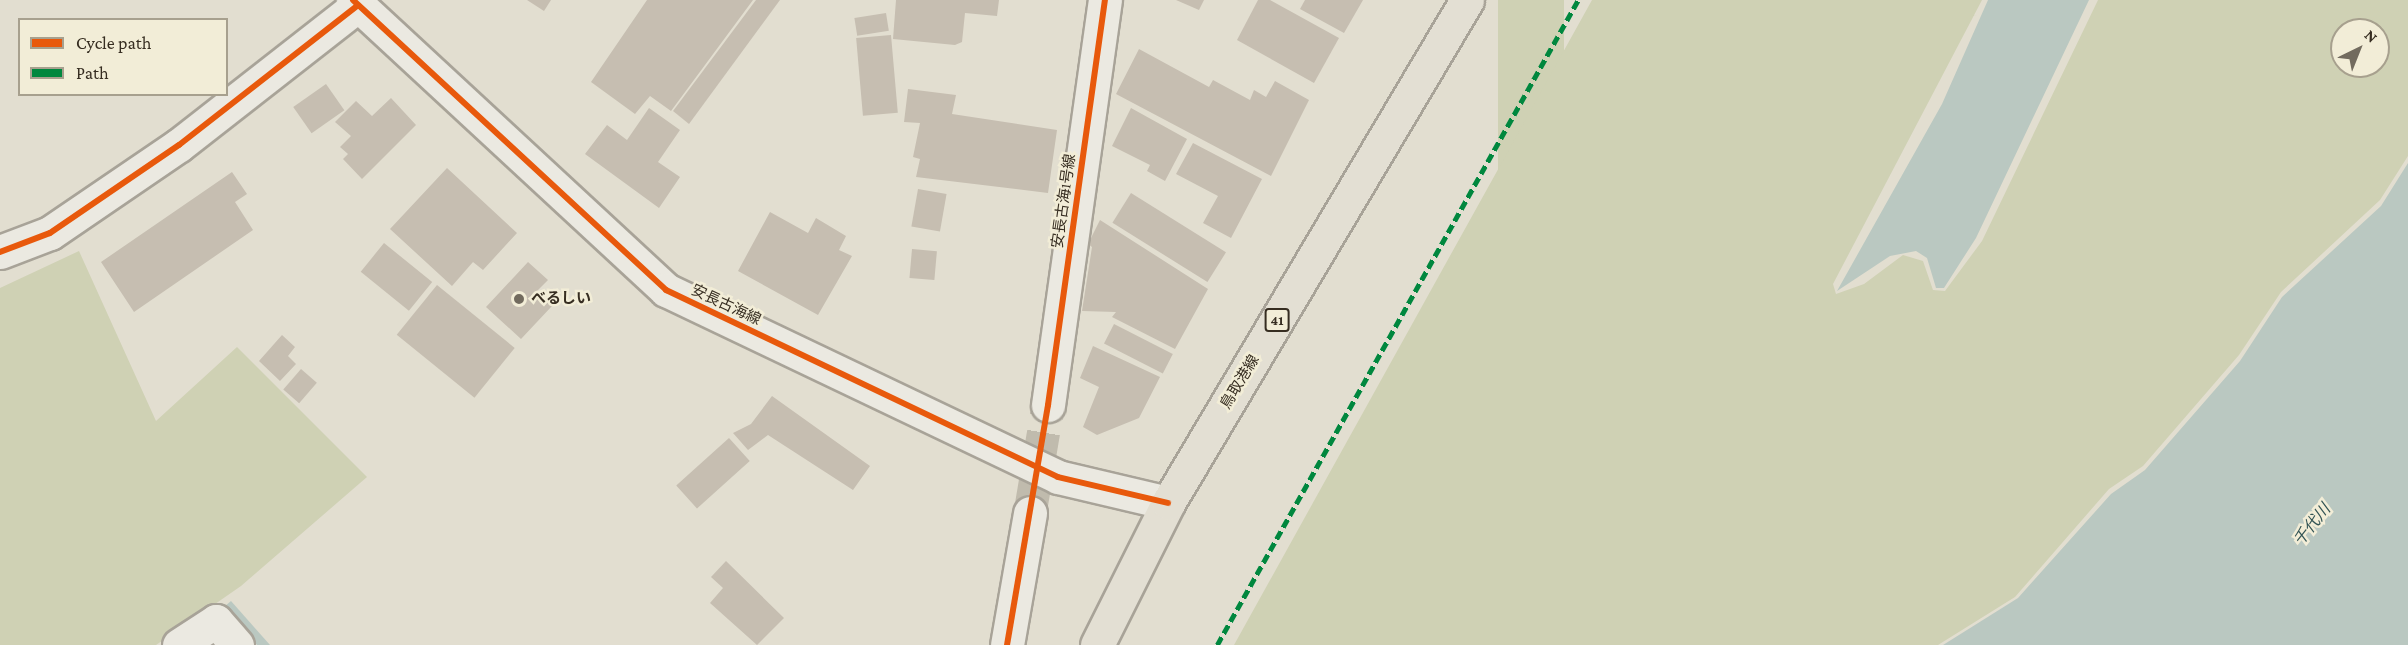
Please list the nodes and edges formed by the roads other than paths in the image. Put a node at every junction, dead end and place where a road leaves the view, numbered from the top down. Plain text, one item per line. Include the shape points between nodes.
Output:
1 (1105, 0) edge
2 (355, 3) edge
3 (1462, 3) edge
4 (0, 252) edge
5 (1048, 405) tunnel mouth
6 (1168, 503) junction
7 (1030, 513) tunnel mouth
8 (179, 645) edge
9 (237, 645) edge
10 (1006, 645) edge
11 (1097, 645) edge

1 - 5 street, 安長古海1号線
2 - 4 street via 179,145 50,233
2 - 6 street, 安長古海線 via 666,290 1058,477
3 - 6 main road, 鳥取港線 / 41
6 - 11 main road, 鳥取港線 / 41
7 - 10 street
8 - 9 street via 216,621

